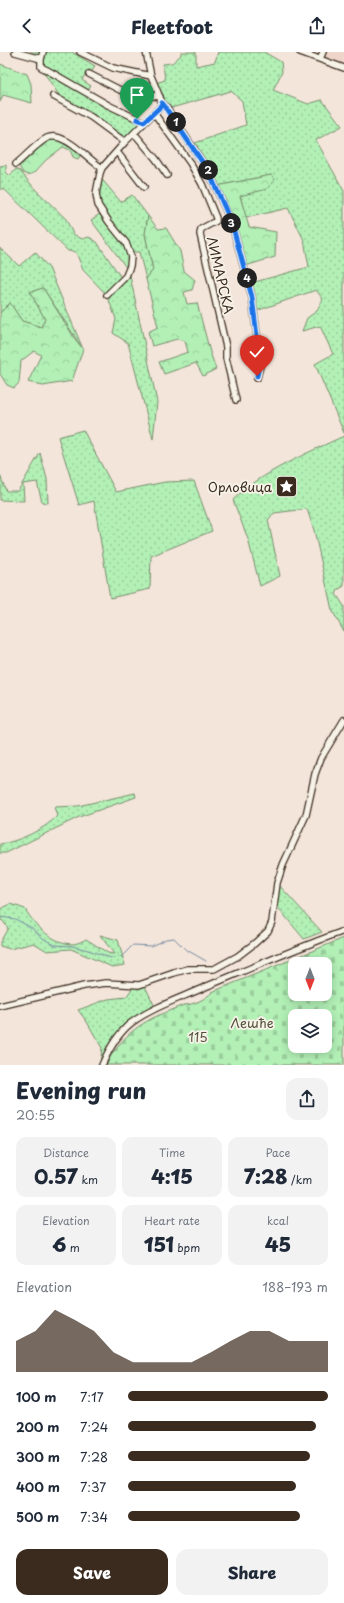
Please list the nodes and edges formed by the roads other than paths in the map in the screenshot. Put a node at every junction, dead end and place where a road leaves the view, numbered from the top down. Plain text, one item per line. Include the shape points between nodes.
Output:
1 (15, 52) edge
2 (43, 52) edge
3 (80, 52) edge
4 (146, 52) edge
5 (300, 52) edge
6 (323, 52) edge
7 (41, 59) junction
8 (320, 60) junction
9 (344, 68) edge
10 (89, 74) dead end
11 (151, 76) junction
12 (53, 96) dead end
13 (161, 100) junction
14 (154, 113) junction
15 (144, 122) junction
16 (134, 132) junction
17 (125, 142) junction
18 (117, 152) junction
19 (16, 164) dead end
20 (102, 168) junction
21 (167, 176) dead end
22 (144, 187) dead end
23 (107, 295) dead end
24 (257, 378) dead end
25 (236, 400) dead end
26 (344, 720) edge
27 (344, 931) edge
28 (0, 1006) edge
29 (102, 1065) edge

1 - 7 street
2 - 7 street
3 - 11 street via 118,70
4 - 11 street
5 - 8 street
6 - 8 street
7 - 15 street via 41,67 108,106
8 - 9 street
10 - 13 street via 120,90
11 - 13 street
12 - 17 street via 91,117
13 - 14 street
13 - 24 street via 209,172 232,224 252,297 260,359
14 - 15 street
14 - 25 street, ЛИМАРСКА via 190,163 216,218 216,221 201,229 200,234
15 - 16 street
16 - 17 street
16 - 21 street
17 - 18 street
18 - 20 street
18 - 22 street
19 - 20 street via 46,138 54,137 66,140
20 - 23 street via 96,189 98,205 126,243 131,257 126,276
26 - 28 street via 321,758 306,815 280,872 272,922 263,936 238,956 214,969 188,969 139,985 95,984
27 - 29 street via 145,1014 121,1032 110,1046

